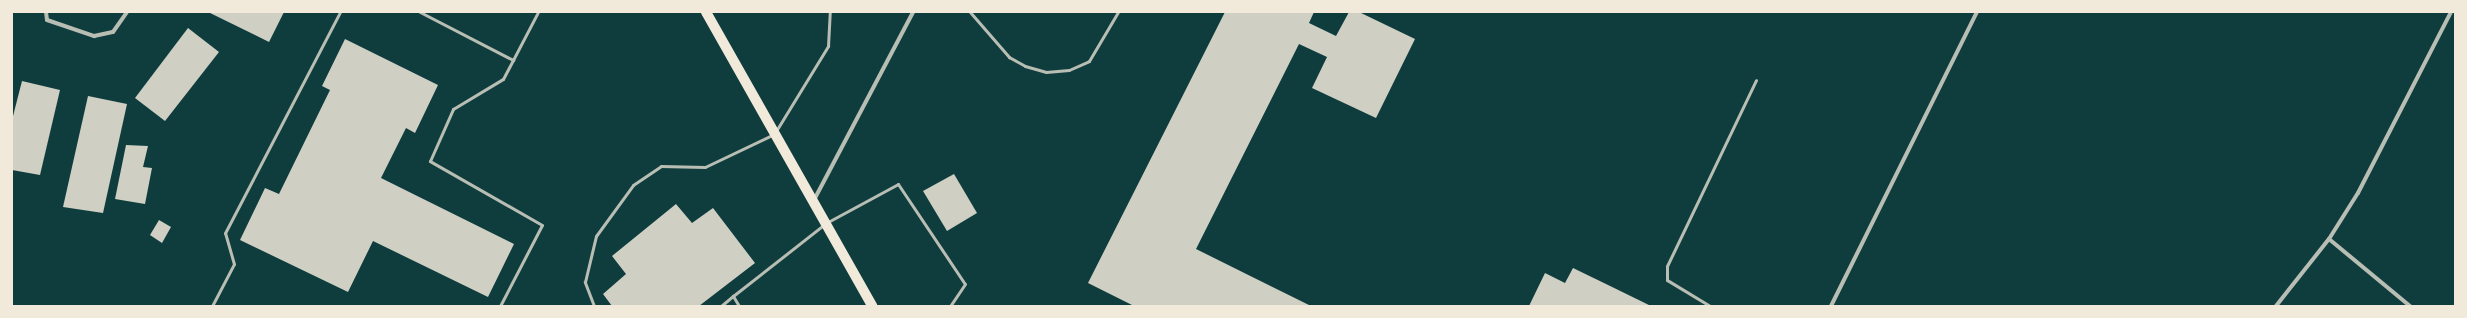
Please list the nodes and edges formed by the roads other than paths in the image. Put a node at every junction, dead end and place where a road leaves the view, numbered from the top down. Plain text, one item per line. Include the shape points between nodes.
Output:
1 (46, 12) edge
2 (127, 12) edge
3 (340, 12) edge
4 (420, 12) edge
5 (538, 12) edge
6 (706, 12) edge
7 (830, 12) edge
8 (913, 12) edge
9 (970, 12) edge
10 (1118, 12) edge
11 (1977, 12) edge
12 (2451, 12) edge
13 (513, 60) junction
14 (1756, 80) dead end
15 (775, 133) junction
16 (813, 202) junction
17 (826, 223) junction
18 (2329, 239) junction
19 (733, 296) junction
20 (212, 306) edge
21 (500, 306) edge
22 (594, 306) edge
23 (721, 306) edge
24 (739, 306) edge
25 (872, 306) edge
26 (950, 306) edge
27 (1710, 306) edge
28 (1831, 306) edge
29 (2276, 306) edge
30 (2410, 306) edge

1 - 2 street via 47,20 94,36 114,32
3 - 20 lane via 225,233 234,264
4 - 13 lane
5 - 13 lane
6 - 15 main road
7 - 15 lane via 828,46
8 - 16 street
9 - 10 lane via 1009,57 1025,66 1046,72 1069,70 1089,61
11 - 28 street
12 - 18 street via 2358,193
13 - 21 lane via 503,78 453,109 430,161 542,225
14 - 27 lane via 1667,266 1667,280
15 - 16 main road
15 - 22 lane via 704,167 661,166 633,186 596,236 585,282
16 - 17 main road
17 - 19 lane
17 - 25 main road
17 - 26 lane via 898,184 965,284
18 - 29 street
18 - 30 street
19 - 23 lane
19 - 24 lane

